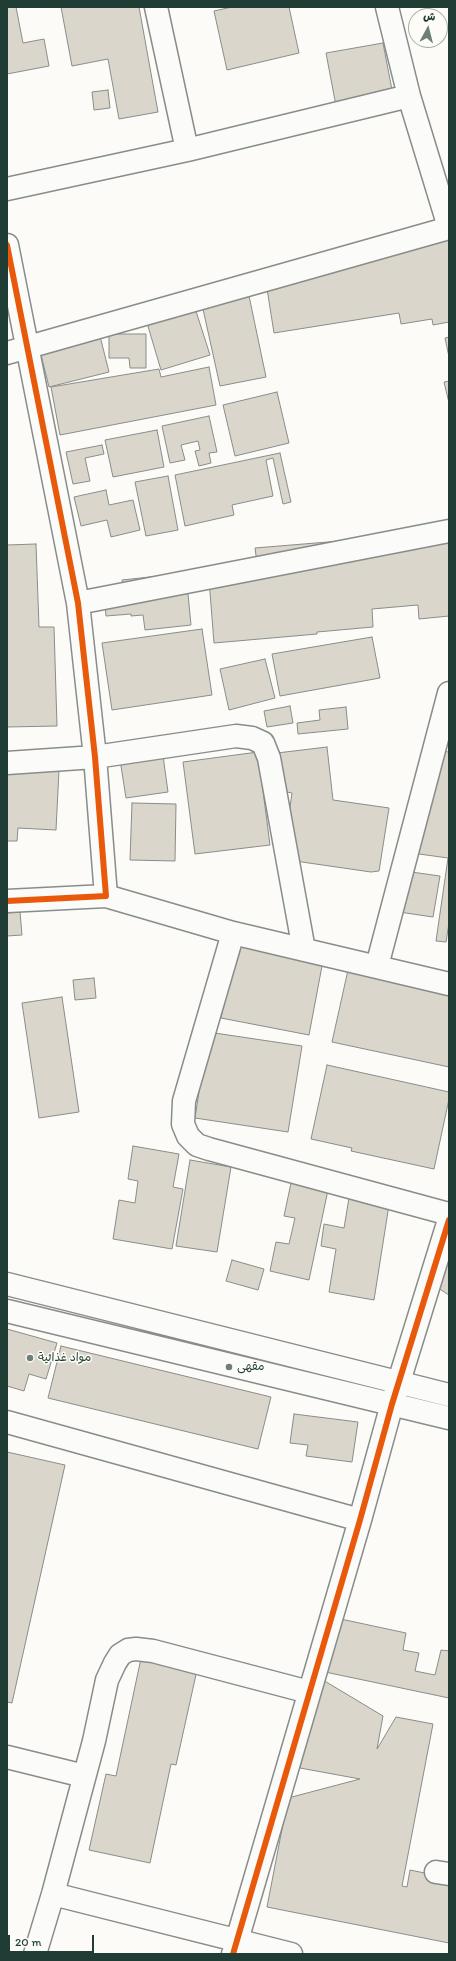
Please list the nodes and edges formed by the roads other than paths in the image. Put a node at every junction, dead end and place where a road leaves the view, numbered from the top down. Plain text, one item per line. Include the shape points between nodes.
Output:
1 (156, 7) edge
2 (387, 7) edge
3 (409, 96) junction
4 (187, 150) junction
5 (7, 190) edge
6 (449, 227) edge
7 (7, 245) edge
8 (28, 347) junction
9 (7, 353) edge
10 (449, 531) edge
11 (78, 603) junction
12 (449, 693) edge
13 (95, 757) junction
14 (7, 763) edge
15 (106, 896) junction
16 (7, 901) edge
17 (233, 933) junction
18 (304, 950) junction
19 (377, 966) junction
20 (449, 984) edge
21 (449, 1214) edge
22 (449, 1220) edge
23 (7, 1284) edge
24 (7, 1311) edge
25 (399, 1382) junction
26 (449, 1395) edge
27 (392, 1404) junction
28 (449, 1418) edge
29 (7, 1422) edge
30 (360, 1520) junction
31 (309, 1692) junction
32 (7, 1757) edge
33 (84, 1776) junction
34 (53, 1894) junction
35 (235, 1947) edge
36 (35, 1954) edge
37 (291, 1954) edge

1 - 4 street
2 - 3 street
3 - 4 street
3 - 6 street
4 - 5 street
6 - 8 street
7 - 8 street
8 - 9 street
8 - 11 street
10 - 11 street
11 - 13 street
12 - 19 street
13 - 14 street
13 - 15 street
13 - 18 street via 236,736 252,738 263,743 269,758
15 - 16 street
15 - 17 street
17 - 18 street
17 - 21 street via 184,1101 184,1124 188,1136 197,1145 209,1149
18 - 19 street
19 - 20 street
22 - 25 street
23 - 25 street
24 - 27 street
25 - 26 street
25 - 27 street
27 - 28 street
27 - 30 street
29 - 30 street
30 - 31 street
31 - 33 street via 153,1651 128,1650 120,1655 107,1680
31 - 35 street
32 - 33 street
33 - 34 street
34 - 35 street
34 - 36 street
35 - 37 street

